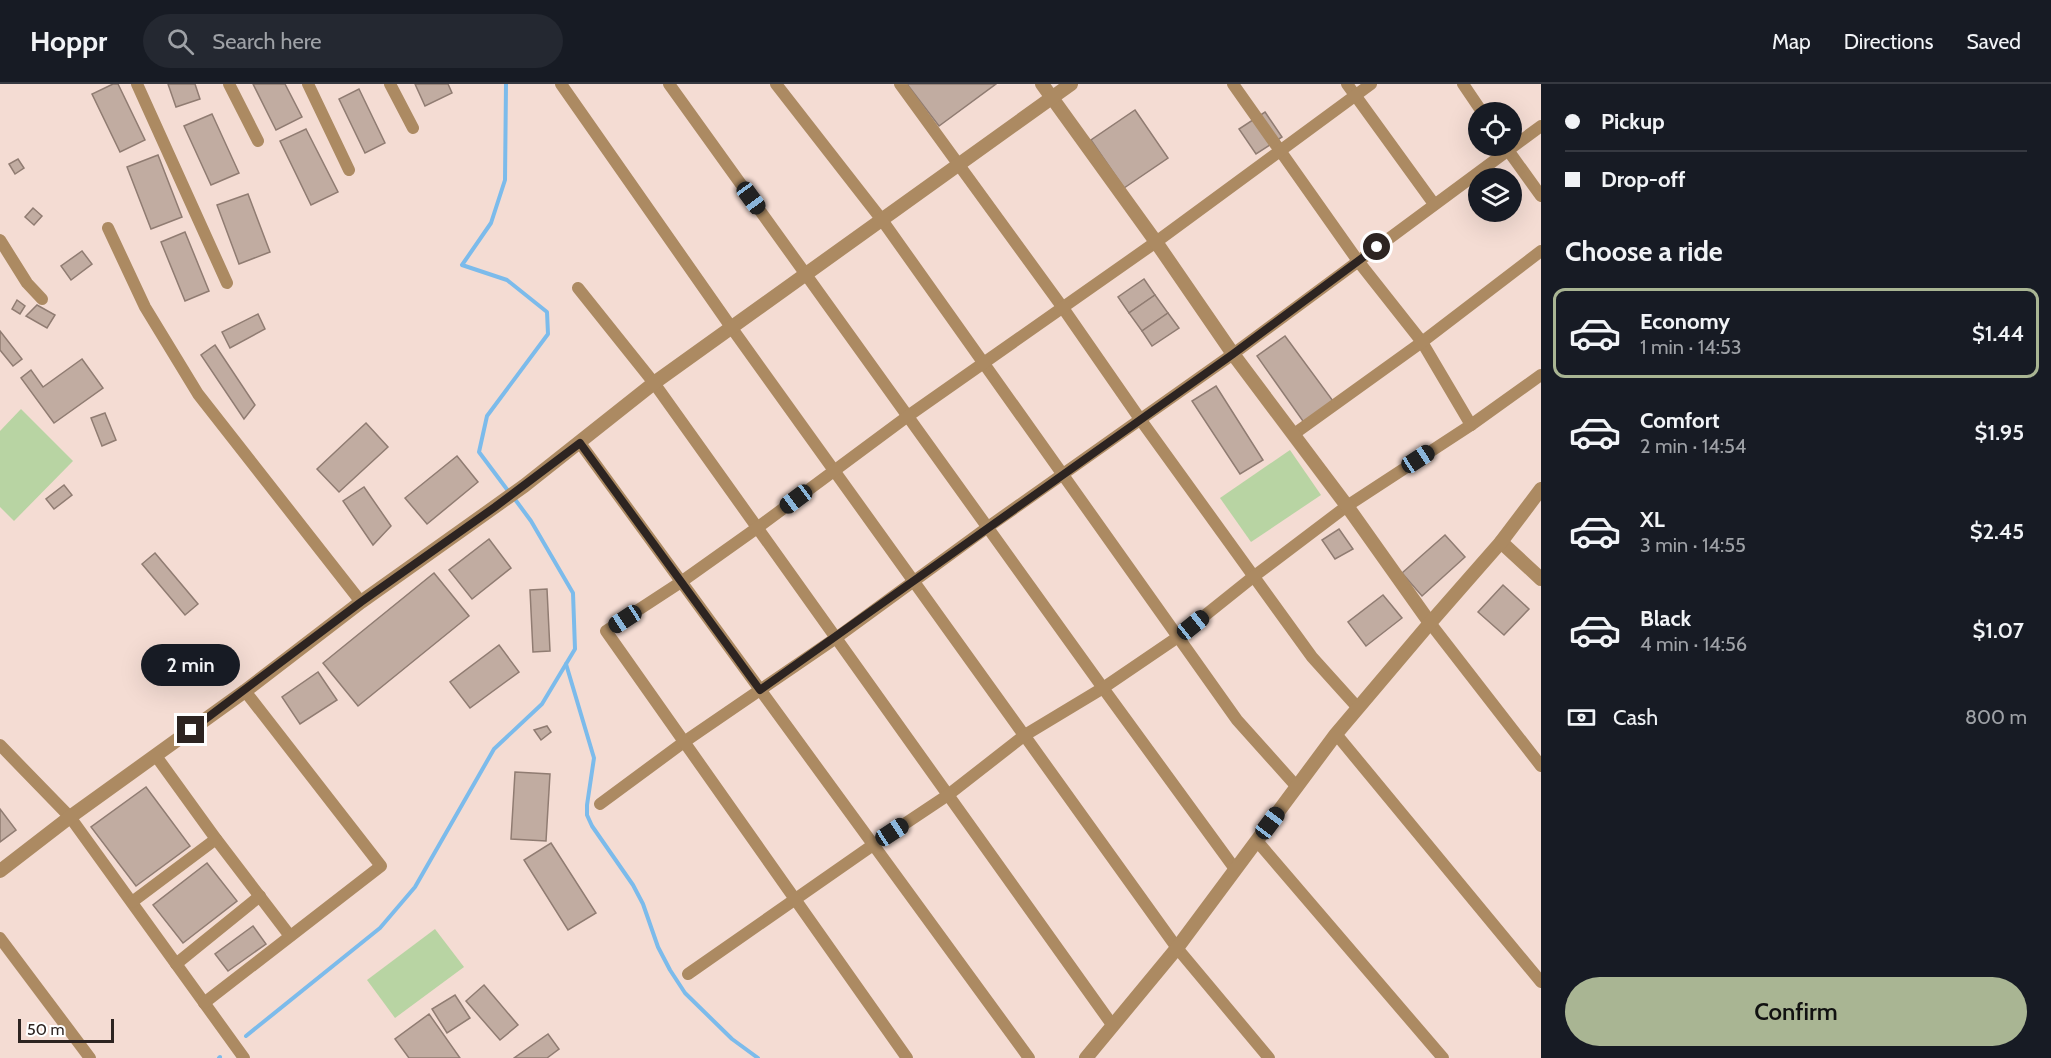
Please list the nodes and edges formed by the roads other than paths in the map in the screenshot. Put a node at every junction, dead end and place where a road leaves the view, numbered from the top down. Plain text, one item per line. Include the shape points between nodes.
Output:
1 (137, 84) edge
2 (229, 84) edge
3 (308, 84) edge
4 (390, 84) edge
5 (561, 84) edge
6 (669, 84) edge
7 (776, 84) edge
8 (900, 84) edge
9 (1042, 84) edge
10 (1071, 84) edge
11 (1233, 84) edge
12 (1347, 84) edge
13 (1371, 84) edge
14 (1463, 84) edge
15 (1051, 96) junction
16 (1355, 96) junction
17 (1475, 102) edge
18 (1541, 126) edge
19 (413, 128) dead end
20 (1522, 138) edge
21 (258, 141) dead end
22 (1280, 151) junction
23 (1497, 156) edge
24 (1513, 156) edge
25 (958, 166) junction
26 (349, 170) dead end
27 (1541, 196) edge
28 (1434, 204) junction
29 (882, 220) junction
30 (108, 228) dead end
31 (0, 240) edge
32 (1156, 242) junction
33 (1541, 251) edge
34 (1358, 261) junction
35 (805, 274) junction
36 (227, 283) dead end
37 (578, 288) dead end
38 (42, 299) dead end
39 (1063, 308) junction
40 (731, 327) junction
41 (1422, 342) junction
42 (1233, 354) junction
43 (984, 364) junction
44 (1541, 375) edge
45 (654, 383) junction
46 (908, 416) junction
47 (1140, 419) junction
48 (1472, 425) junction
49 (1294, 434) junction
50 (580, 443) junction
51 (834, 471) junction
52 (1063, 475) junction
53 (1541, 489) edge
54 (1347, 506) junction
55 (988, 527) junction
56 (757, 528) junction
57 (1502, 542) junction
58 (1253, 577) junction
59 (1541, 579) edge
60 (681, 582) junction
61 (914, 582) junction
62 (361, 602) junction
63 (1430, 623) junction
64 (1178, 637) junction
65 (836, 638) junction
66 (1103, 688) junction
67 (760, 690) junction
68 (245, 691) junction
69 (1358, 708) junction
70 (1336, 734) junction
71 (1025, 735) junction
72 (684, 742) junction
73 (0, 745) edge
74 (156, 756) junction
75 (1541, 766) edge
76 (1297, 787) junction
77 (948, 795) junction
78 (600, 804) dead end
79 (70, 817) junction
80 (216, 839) junction
81 (1257, 841) junction
82 (873, 845) junction
83 (1235, 869) junction
84 (0, 871) edge
85 (260, 896) junction
86 (796, 900) junction
87 (132, 902) junction
88 (291, 936) junction
89 (0, 938) edge
90 (1177, 948) junction
91 (176, 964) junction
92 (688, 974) dead end
93 (1541, 982) edge
94 (204, 1003) junction
95 (1113, 1026) junction
96 (90, 1058) edge
97 (244, 1058) edge
98 (908, 1058) edge
99 (1029, 1058) edge
100 (1086, 1058) edge
101 (1269, 1058) edge
102 (1443, 1058) edge

1 - 36 street
2 - 21 street
3 - 26 street
4 - 19 street
5 - 40 street
6 - 35 street
7 - 29 street
8 - 25 street
9 - 15 street
10 - 15 street
11 - 22 street
12 - 16 street
13 - 16 street
14 - 17 street
15 - 25 street
15 - 32 street
16 - 22 street
16 - 28 street
18 - 20 street
22 - 32 street
22 - 34 street
23 - 28 street
24 - 27 street
25 - 29 street
25 - 39 street
28 - 34 street
29 - 35 street
29 - 43 street
30 - 62 street via 145,307 198,394
31 - 38 street
32 - 39 street
32 - 42 street
33 - 41 street
34 - 41 street
34 - 42 street
35 - 40 street
35 - 46 street
37 - 45 street
39 - 43 street
39 - 47 street
40 - 45 street
40 - 51 street
41 - 48 street
41 - 49 street
42 - 47 street
42 - 49 street
43 - 46 street
43 - 52 street
44 - 48 street
45 - 50 street
45 - 56 street
46 - 51 street
46 - 55 street
47 - 52 street
47 - 58 street
48 - 54 street
49 - 54 street
50 - 60 street
50 - 62 street
51 - 56 street
51 - 61 street
52 - 55 street
52 - 64 street
53 - 57 street
54 - 58 street
54 - 63 street
55 - 61 street
55 - 66 street
56 - 60 street
56 - 65 street
57 - 59 street
57 - 63 street
58 - 64 street
58 - 69 street via 1312,657
60 - 67 street
60 - 72 street via 606,631
61 - 65 street
61 - 71 street
62 - 68 street
63 - 69 street
63 - 75 street
64 - 66 street
64 - 76 street via 1237,720
65 - 67 street
65 - 77 street
66 - 71 street
66 - 83 street
67 - 72 street
67 - 82 street
68 - 74 street
68 - 88 street via 381,866
69 - 70 street
70 - 76 street
70 - 93 street
71 - 77 street
71 - 90 street
72 - 78 street
72 - 86 street
73 - 79 street
74 - 79 street
74 - 80 street
76 - 81 street
77 - 82 street
77 - 95 street
79 - 84 street
79 - 87 street
80 - 85 street
80 - 87 street
81 - 83 street
81 - 102 street
82 - 86 street
82 - 99 street
83 - 90 street
85 - 88 street
85 - 91 street
86 - 92 street
86 - 98 street
87 - 91 street
88 - 94 street
89 - 96 street
90 - 95 street
90 - 101 street
91 - 94 street
94 - 97 street
95 - 100 street

